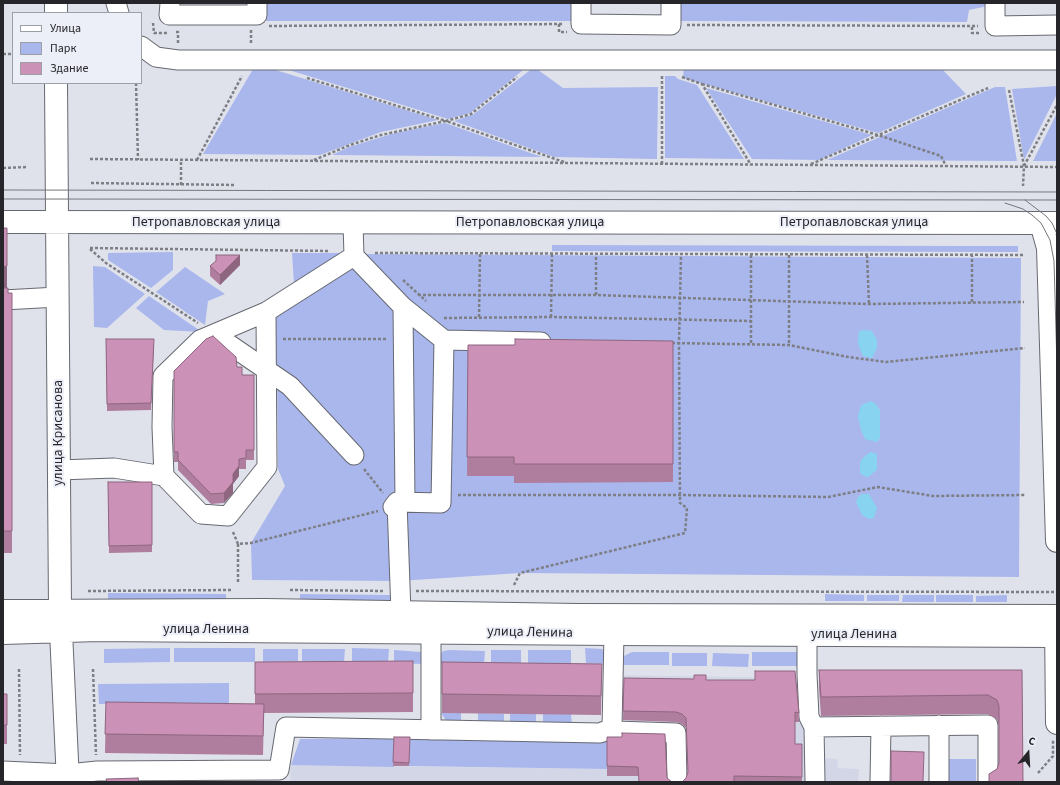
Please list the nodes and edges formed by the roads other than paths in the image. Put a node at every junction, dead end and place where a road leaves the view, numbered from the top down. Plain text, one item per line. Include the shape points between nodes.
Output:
1 (170, 3) edge
2 (257, 3) edge
3 (582, 3) edge
4 (671, 3) edge
5 (995, 3) edge
6 (1057, 25) edge
7 (142, 47) edge
8 (1057, 60) edge
9 (56, 84) edge
10 (3, 222) edge
11 (58, 223) junction
12 (353, 223) junction
13 (1049, 223) edge
14 (354, 254) junction
15 (58, 297) junction
16 (3, 300) edge
17 (403, 307) junction
18 (266, 312) junction
19 (214, 334) junction
20 (444, 340) junction
21 (553, 342) edge
22 (266, 372) junction
23 (354, 456) road end
24 (59, 470) junction
25 (164, 476) junction
26 (398, 504) junction
27 (1057, 541) edge
28 (3, 611) edge
29 (401, 614) junction
30 (60, 621) junction
31 (1056, 622) edge
32 (431, 632) junction
33 (3, 633) edge
34 (614, 634) junction
35 (807, 634) junction
36 (940, 725) junction
37 (814, 726) junction
38 (881, 726) junction
39 (612, 728) junction
40 (431, 730) junction
41 (1055, 730) edge
42 (12, 772) edge
43 (156, 776) edge
44 (279, 776) edge
45 (68, 778) edge
46 (677, 782) edge
47 (815, 782) edge
48 (880, 782) edge
49 (939, 782) edge
50 (988, 782) edge

1 - 2 street via 170,15 257,15
3 - 4 street via 581,24 671,25
5 - 6 street via 995,26
7 - 8 street via 156,57 178,60
9 - 11 main road, улица Крисанова
10 - 11 main road, Петропавловская улица
11 - 12 main road, Петропавловская улица
11 - 15 main road, улица Крисанова
12 - 13 main road, Петропавловская улица
12 - 14 street
13 - 27 main road
14 - 17 street
14 - 18 street
15 - 16 street
15 - 24 main road, улица Крисанова
17 - 20 street
17 - 26 street
18 - 19 street
18 - 22 street
19 - 22 street
19 - 25 street via 200,340 162,376
20 - 21 street
20 - 26 street via 441,503
22 - 23 street via 290,386
22 - 25 street via 267,467 228,516 201,514
24 - 25 street via 114,468
24 - 30 main road, улица Крисанова
26 - 29 street
28 - 30 main road, улица Ленина
29 - 30 main road, улица Ленина via 265,610
29 - 31 main road, улица Ленина
30 - 32 main road, улица Ленина via 106,630
30 - 33 main road, улица Ленина
30 - 45 main road, улица Крисанова
31 - 35 main road, улица Ленина
31 - 41 main road
32 - 34 main road, улица Ленина
32 - 40 street
34 - 35 main road, улица Ленина
34 - 39 street
35 - 37 street via 810,717
36 - 38 street
36 - 49 street
36 - 50 street via 988,725
37 - 38 street
37 - 47 street
38 - 48 street
39 - 40 street via 600,733
39 - 46 street via 615,731 676,733
40 - 44 street via 286,727
42 - 45 street
43 - 44 street
43 - 45 street via 97,771

